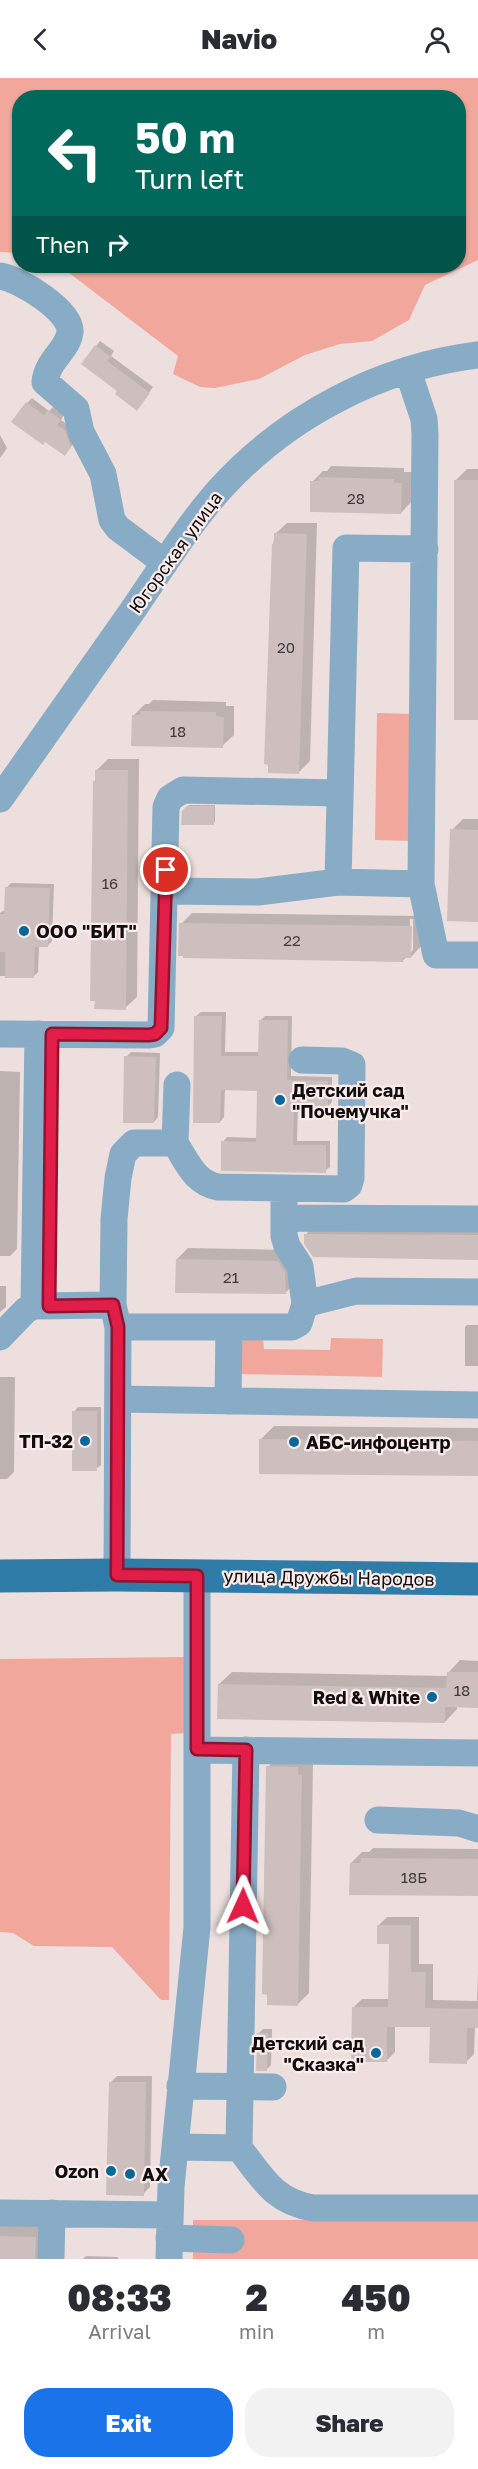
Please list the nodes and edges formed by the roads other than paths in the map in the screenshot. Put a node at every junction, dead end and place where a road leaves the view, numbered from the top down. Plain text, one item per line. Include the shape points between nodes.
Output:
1 (0, 276) edge
2 (478, 355) edge
3 (408, 370) junction
4 (425, 549) junction
5 (165, 563) junction
6 (340, 793) junction
7 (0, 799) edge
8 (338, 882) junction
9 (421, 884) junction
10 (166, 891) junction
11 (478, 955) edge
12 (0, 1034) edge
13 (45, 1034) junction
14 (302, 1060) dead end
15 (177, 1085) dead end
16 (176, 1143) junction
17 (284, 1189) junction
18 (284, 1218) junction
19 (478, 1220) edge
20 (478, 1292) edge
21 (305, 1304) junction
22 (41, 1306) junction
23 (116, 1316) junction
24 (229, 1327) junction
25 (0, 1337) edge
26 (118, 1399) junction
27 (228, 1401) junction
28 (478, 1405) edge
29 (117, 1575) junction
30 (0, 1576) edge
31 (197, 1576) junction
32 (478, 1579) edge
33 (197, 1749) junction
34 (246, 1750) junction
35 (478, 1754) edge
36 (378, 1820) dead end
37 (478, 1829) edge
38 (180, 2086) junction
39 (240, 2087) junction
40 (273, 2087) dead end
41 (175, 2147) junction
42 (240, 2148) junction
43 (478, 2208) edge
44 (0, 2213) edge
45 (52, 2213) junction
46 (169, 2238) edge
47 (231, 2240) dead end
48 (51, 2259) edge

1 - 5 street via 21,282 68,321 70,332 51,362 45,382 75,409 81,432 103,474 112,520
2 - 3 street, Югорская улица
3 - 4 street via 424,419
3 - 5 street, Югорская улица via 335,400 274,438 220,489
4 - 6 street via 346,549
4 - 9 street
5 - 7 street, Югорская улица
6 - 8 street
6 - 10 street via 176,793 166,807
8 - 9 street
8 - 10 street via 258,892
9 - 11 street via 436,955
10 - 13 street via 161,1028 149,1035
12 - 13 street
13 - 22 street
14 - 17 street via 352,1065 351,1178 344,1190
15 - 16 street
16 - 17 street via 198,1179 207,1185
16 - 23 street via 134,1143 123,1154 114,1218
17 - 18 street
18 - 19 street
18 - 21 street via 284,1236 300,1266
20 - 21 street via 356,1291
21 - 24 street via 299,1323 292,1327
22 - 23 street
22 - 25 street via 26,1310
23 - 24 street
23 - 26 street
24 - 27 street
26 - 27 street
26 - 29 street
27 - 28 street
29 - 30 main road, улица Дружбы Народов
29 - 31 main road, улица Дружбы Народов
31 - 32 main road, улица Дружбы Народов
31 - 33 street
33 - 34 street
33 - 38 street via 197,1927
34 - 35 street
34 - 39 street
36 - 37 street via 459,1823
38 - 39 street
38 - 41 street
39 - 40 street
39 - 42 street
41 - 42 street
41 - 46 street
42 - 43 street via 273,2191 295,2205
44 - 45 street
45 - 46 street
45 - 48 street
46 - 47 street

